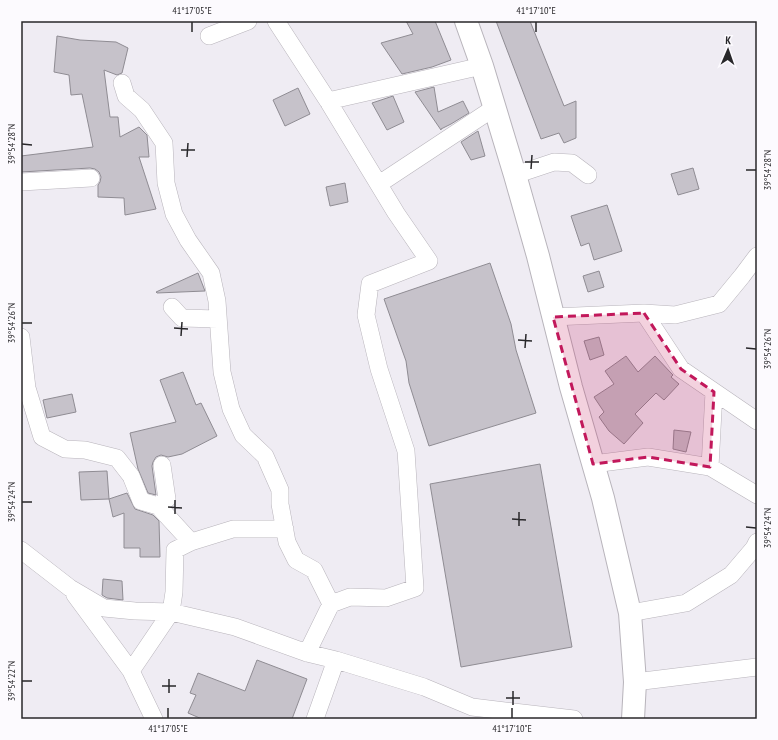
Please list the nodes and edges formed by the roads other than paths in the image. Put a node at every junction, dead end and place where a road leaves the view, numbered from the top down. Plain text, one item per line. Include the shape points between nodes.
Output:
1 (248, 21) edge
2 (276, 21) edge
3 (466, 21) edge
4 (209, 36) dead end
5 (482, 66) junction
6 (122, 83) dead end
7 (328, 101) junction
8 (494, 108) junction
9 (515, 175) junction
10 (588, 175) dead end
11 (91, 178) dead end
12 (21, 182) edge
13 (379, 184) junction
14 (757, 256) edge
15 (172, 307) dead end
16 (644, 313) junction
17 (553, 317) junction
18 (218, 319) junction
19 (21, 337) edge
20 (714, 392) junction
21 (27, 410) edge
22 (757, 421) edge
23 (162, 464) dead end
24 (593, 464) junction
25 (710, 467) junction
26 (757, 496) edge
27 (158, 506) junction
28 (285, 529) junction
29 (191, 542) junction
30 (757, 542) edge
31 (21, 550) edge
32 (70, 588) junction
33 (331, 604) junction
34 (171, 612) junction
35 (630, 613) junction
36 (307, 653) junction
37 (336, 660) junction
38 (757, 667) edge
39 (131, 671) junction
40 (635, 682) junction
41 (154, 719) edge
42 (314, 719) edge
43 (574, 719) edge
44 (633, 719) edge

1 - 4 street
2 - 7 street
3 - 5 main road
5 - 7 street
5 - 8 main road
6 - 18 street via 126,96 142,110 164,143 166,183 174,214 211,273
7 - 13 street
8 - 9 main road
8 - 13 street
9 - 10 street via 554,162 572,163
9 - 17 main road
11 - 12 street
13 - 33 street via 429,261 370,284 366,315 379,369 406,452 415,588 386,598 350,597
14 - 16 street via 719,304 675,315
15 - 18 street via 182,318
16 - 17 street
16 - 20 street via 681,369
17 - 24 main road
18 - 28 street via 222,372 231,409 243,435 265,456 280,490
19 - 21 street
20 - 22 street
20 - 25 street
21 - 27 street via 42,437 65,449 85,450 117,458 131,476 141,501
23 - 27 street via 168,499
24 - 25 street via 648,457
24 - 35 main road
25 - 26 street
27 - 29 street
28 - 29 street via 233,529
28 - 33 street via 287,542 296,560 314,570
29 - 34 street via 175,550
30 - 35 street via 731,574 686,603
31 - 32 street
32 - 34 street via 104,608
32 - 39 street
33 - 36 street
34 - 36 street via 235,627
34 - 39 street
35 - 40 main road
36 - 37 street
37 - 42 street
37 - 43 street via 424,687 472,707
38 - 40 street
39 - 41 street
40 - 44 main road

